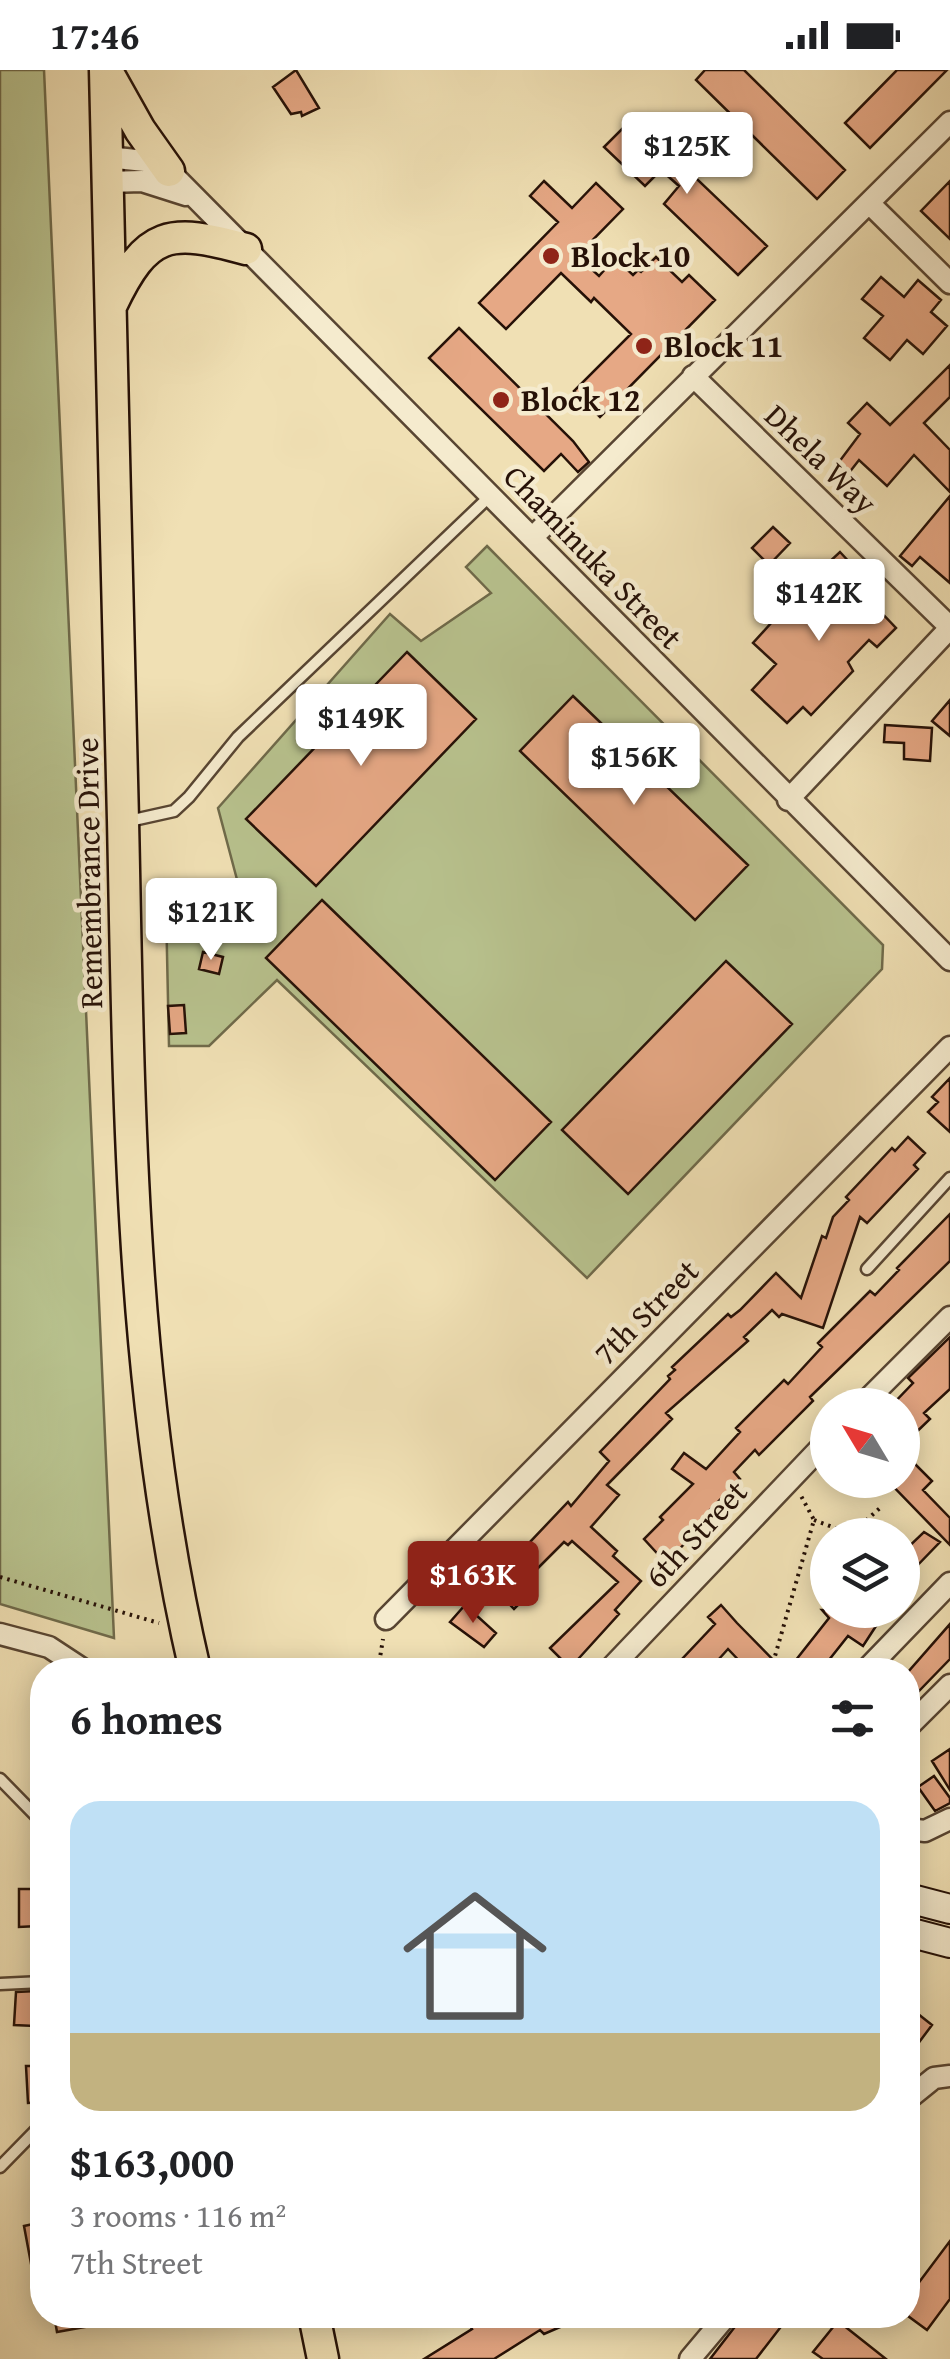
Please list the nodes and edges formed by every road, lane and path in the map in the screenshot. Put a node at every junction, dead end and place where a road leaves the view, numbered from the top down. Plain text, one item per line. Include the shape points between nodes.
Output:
1 (106, 70) edge
2 (950, 122) edge
3 (107, 170) junction
4 (169, 171) junction
5 (193, 197) junction
6 (868, 203) junction
7 (246, 249) junction
8 (950, 283) edge
9 (108, 314) junction
10 (692, 376) junction
11 (491, 495) junction
12 (533, 537) junction
13 (950, 628) edge
14 (788, 800) junction
15 (123, 822) junction
16 (950, 960) edge
17 (950, 1047) edge
18 (950, 1178) edge
19 (868, 1270) dead end
20 (950, 1318) edge
21 (879, 1388) edge
22 (810, 1458) edge
23 (790, 1477) junction
24 (880, 1508) dead end
25 (813, 1518) edge
26 (869, 1518) edge
27 (810, 1534) edge
28 (0, 1576) edge
29 (950, 1582) edge
30 (386, 1619) joint
31 (186, 1633) junction
32 (0, 1634) edge
33 (65, 1658) edge
34 (192, 1658) edge
35 (380, 1658) edge
36 (619, 1658) edge
37 (774, 1658) edge
38 (877, 1658) edge
39 (950, 1684) edge
40 (920, 1715) edge
41 (0, 1779) edge
42 (30, 1810) edge
43 (950, 1819) edge
44 (920, 1830) edge
45 (920, 1901) edge
46 (950, 1908) edge
47 (920, 1935) edge
48 (950, 1942) edge
49 (30, 1983) edge
50 (0, 1984) edge
51 (950, 2076) edge
52 (920, 2089) edge
53 (30, 2136) edge
54 (0, 2167) edge
55 (317, 2328) edge
56 (715, 2328) edge
57 (323, 2359) edge
58 (690, 2359) edge

1 - 3 main road, Remembrance Drive
1 - 4 main road
2 - 6 street
3 - 4 street via 145,161
3 - 5 street
3 - 9 main road, Remembrance Drive
4 - 5 street, Chaminuka Street
5 - 7 street, Chaminuka Street
6 - 8 street
6 - 10 street
7 - 9 main road via 199,236 160,242 128,271
7 - 11 street, Chaminuka Street
9 - 15 main road, Remembrance Drive
10 - 12 street
10 - 13 street, Dhela Way
11 - 12 street, Chaminuka Street
11 - 15 lane via 238,736 174,811
12 - 14 street, Chaminuka Street
13 - 14 street, Dhela Way
14 - 16 street, Chaminuka Street
15 - 31 main road, Remembrance Drive via 140,1310
17 - 30 street, 7th Street
18 - 19 lane
20 - 21 street
22 - 23 street, 6th Street
23 - 25 path
23 - 36 street, 6th Street
24 - 26 path
27 - 37 path
28 - 31 path
29 - 38 street
30 - 35 path
31 - 34 main road, Remembrance Drive
32 - 33 street
39 - 40 street
41 - 42 lane
43 - 44 street
45 - 46 main road
47 - 48 main road
49 - 50 lane
51 - 52 street
53 - 54 lane
55 - 57 main road
56 - 58 street

